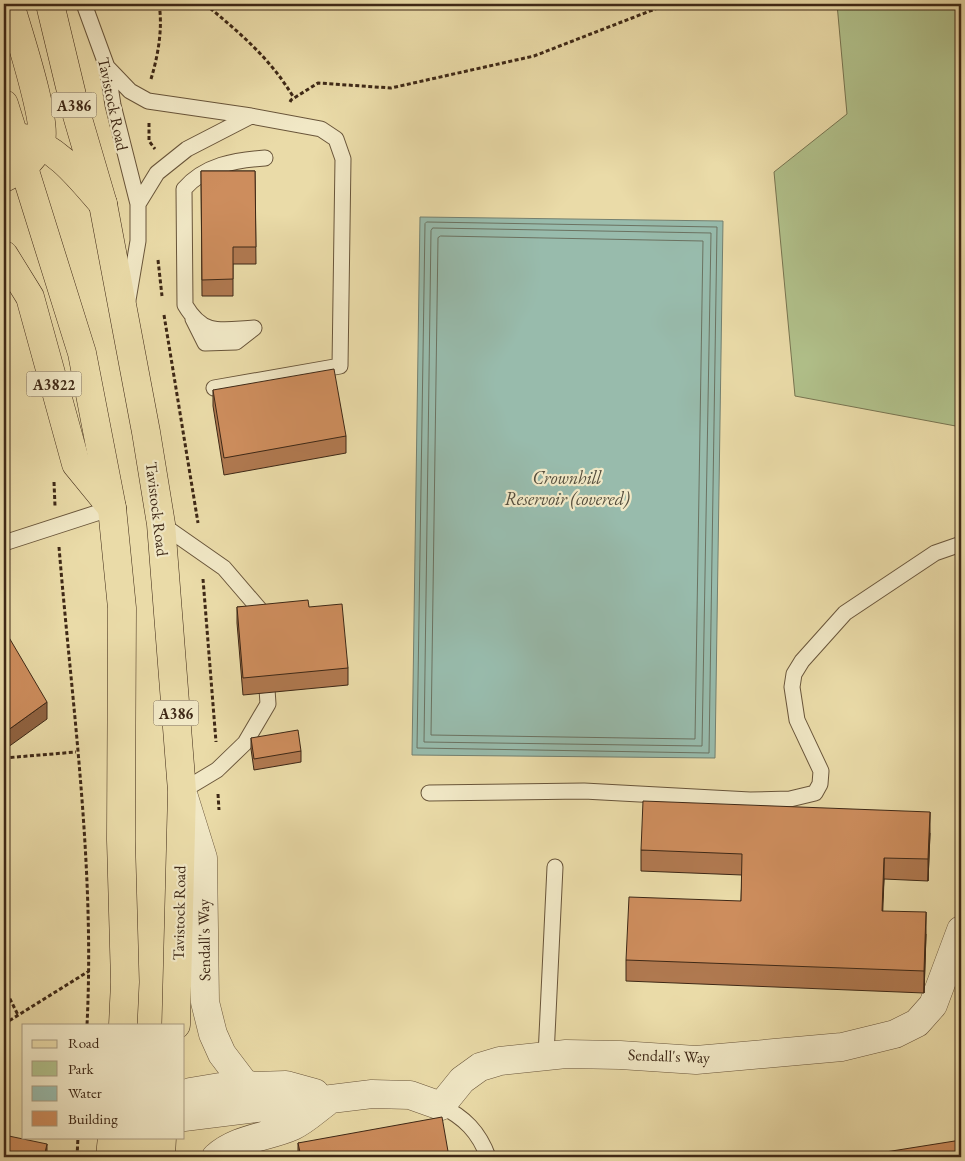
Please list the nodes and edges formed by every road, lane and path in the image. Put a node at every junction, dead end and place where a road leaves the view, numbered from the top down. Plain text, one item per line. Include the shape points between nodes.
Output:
1 (10, 4) edge
2 (50, 4) edge
3 (84, 4) edge
4 (159, 4) edge
5 (205, 4) edge
6 (668, 4) edge
7 (107, 67) junction
8 (294, 98) junction
9 (148, 101) junction
10 (4, 104) edge
11 (251, 116) junction
12 (289, 123) junction
13 (9, 136) edge
14 (41, 144) junction
15 (265, 158) dead end
16 (166, 164) junction
17 (14, 172) edge
18 (103, 204) junction
19 (138, 204) junction
20 (4, 255) edge
21 (157, 256) dead end
22 (162, 302) dead end
23 (164, 312) dead end
24 (125, 323) junction
25 (254, 328) dead end
26 (214, 388) edge
27 (53, 479) dead end
28 (112, 508) junction
29 (161, 524) junction
30 (57, 526) junction
31 (4, 543) edge
32 (961, 544) edge
33 (201, 552) junction
34 (263, 639) edge
35 (264, 657) edge
36 (76, 752) junction
37 (4, 758) edge
38 (217, 770) junction
39 (182, 791) junction
40 (430, 793) dead end
41 (219, 818) dead end
42 (555, 867) dead end
43 (961, 930) edge
44 (90, 970) junction
45 (4, 987) edge
46 (18, 1015) junction
47 (4, 1024) edge
48 (87, 1024) edge
49 (123, 1024) edge
50 (176, 1024) edge
51 (546, 1056) junction
52 (244, 1082) junction
53 (185, 1097) edge
54 (332, 1098) junction
55 (441, 1106) junction
56 (185, 1117) edge
57 (78, 1138) edge
58 (112, 1138) edge
59 (140, 1138) edge
60 (162, 1138) edge
61 (77, 1157) edge
62 (110, 1157) edge
63 (132, 1157) edge
64 (160, 1157) edge
65 (216, 1157) edge
66 (488, 1157) edge

1 - 14 main road via 41,115
2 - 18 main road, Tavistock Road / A386 via 76,112
3 - 7 lane, Tavistock Road
4 - 9 path via 157,59
5 - 8 path via 242,34 279,72
6 - 8 path via 534,56 391,88 318,83
7 - 9 lane via 130,91
7 - 19 lane, Tavistock Road via 113,105
8 - 12 path via 291,100
9 - 11 lane
9 - 16 path via 149,141
10 - 13 main road
11 - 12 lane
11 - 16 lane via 187,149
12 - 26 lane via 321,129 336,139 343,159 340,366
13 - 14 main road
13 - 17 main road
14 - 17 main road
14 - 18 main road via 64,162
15 - 25 lane via 234,160 195,176 184,189 186,305 193,317 212,331
16 - 19 lane
17 - 28 main road via 82,353
18 - 24 main road, Tavistock Road / A386
19 - 24 lane, Tavistock Road via 138,241
20 - 28 main road, A3822 via 30,297 76,464
21 - 22 path
23 - 33 path
24 - 29 main road, Tavistock Road / A386
27 - 30 path
28 - 30 lane
28 - 49 main road via 122,608
29 - 33 lane
29 - 39 main road, Tavistock Road / A386
30 - 31 lane
30 - 36 path
32 - 40 lane via 935,553 846,613 794,674 792,687 797,720 821,772 820,784 814,793 790,799 760,800 584,791
33 - 34 lane via 224,568 261,611
33 - 38 path
35 - 38 lane via 268,704 245,743
36 - 37 path
36 - 44 path via 86,852
38 - 39 lane
38 - 41 path
39 - 50 main road, Tavistock Road / A386
39 - 52 street, Sendall's Way via 203,858 205,1002 222,1054
42 - 51 lane
43 - 51 street, Sendall's Way via 933,1005 917,1023 895,1034 842,1047 696,1060 620,1054
44 - 46 path
44 - 48 path
45 - 46 path
46 - 47 path
51 - 55 street, Sendall's Way via 500,1061 480,1067 462,1080
52 - 53 street via 190,1092
52 - 54 street via 253,1086 286,1085
54 - 55 street via 410,1094
54 - 56 street
54 - 65 street via 294,1126 251,1139
55 - 66 lane via 472,1126
57 - 61 path
58 - 62 main road
59 - 63 main road via 134,1146
60 - 64 main road

